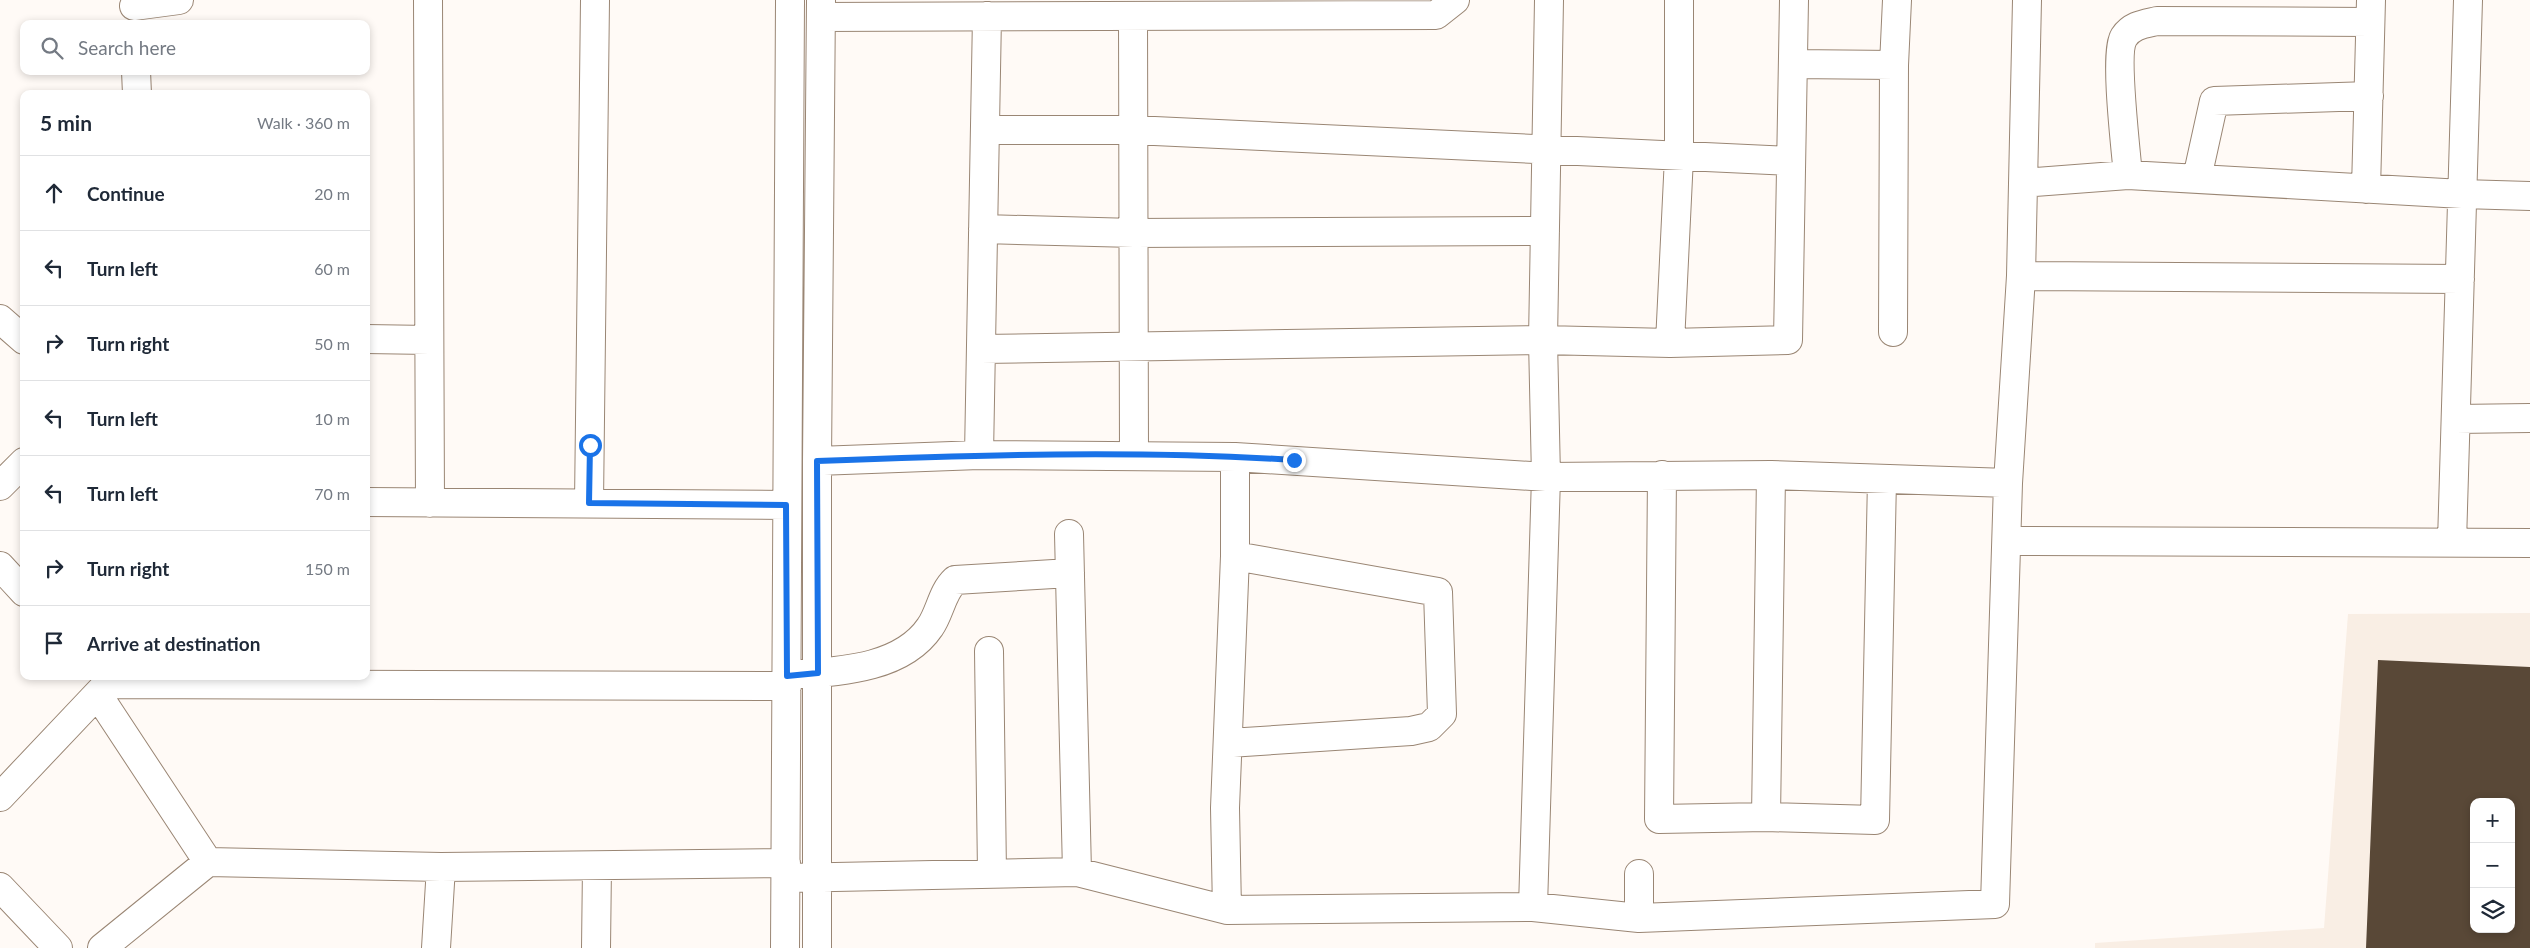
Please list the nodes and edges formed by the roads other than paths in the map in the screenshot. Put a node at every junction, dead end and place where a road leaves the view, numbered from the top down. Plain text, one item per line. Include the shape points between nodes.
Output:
1 (179, 0) edge
2 (428, 0) edge
3 (595, 0) edge
4 (790, 0) edge
5 (1455, 0) edge
6 (1549, 0) edge
7 (1679, 0) edge
8 (1794, 0) edge
9 (1897, 0) edge
10 (2027, 0) edge
11 (2468, 0) edge
12 (821, 8) edge
13 (134, 10) edge
14 (2371, 11) edge
15 (987, 16) junction
16 (1133, 17) junction
17 (1793, 64) junction
18 (1894, 65) junction
19 (136, 75) edge
20 (137, 90) edge
21 (2368, 96) junction
22 (986, 130) junction
23 (1133, 130) junction
24 (1546, 149) junction
25 (1678, 158) junction
26 (1791, 161) junction
27 (2128, 175) junction
28 (2197, 178) junction
29 (2023, 183) junction
30 (2366, 189) junction
31 (2462, 194) junction
32 (2530, 196) edge
33 (983, 229) junction
34 (1545, 232) junction
35 (1134, 233) junction
36 (2021, 276) junction
37 (2460, 278) junction
38 (0, 319) edge
39 (1893, 332) dead end
40 (20, 336) edge
41 (370, 339) edge
42 (429, 340) junction
43 (1543, 340) junction
44 (1670, 343) junction
45 (1133, 346) junction
46 (981, 349) junction
47 (2530, 418) edge
48 (2456, 419) junction
49 (979, 455) junction
50 (1134, 456) junction
51 (1235, 457) junction
52 (817, 461) junction
53 (20, 466) edge
54 (1662, 475) junction
55 (1772, 475) junction
56 (1546, 476) junction
57 (1882, 479) junction
58 (2008, 483) junction
59 (0, 486) edge
60 (370, 502) edge
61 (430, 503) junction
62 (589, 503) junction
63 (786, 505) junction
64 (1069, 534) dead end
65 (2008, 541) junction
66 (2452, 542) junction
67 (2530, 543) edge
68 (1235, 556) junction
69 (0, 566) edge
70 (1070, 573) junction
71 (20, 588) edge
72 (989, 652) dead end
73 (818, 673) junction
74 (787, 681) junction
75 (103, 685) edge
76 (1229, 743) junction
77 (0, 797) edge
78 (1766, 817) junction
79 (208, 862) junction
80 (597, 866) junction
81 (440, 867) junction
82 (786, 870) junction
83 (1077, 872) junction
84 (992, 873) junction
85 (1639, 874) dead end
86 (818, 877) junction
87 (0, 887) edge
88 (1533, 907) junction
89 (1227, 910) junction
90 (1639, 918) junction
91 (58, 948) edge
92 (102, 948) edge
93 (436, 948) edge
94 (596, 948) edge
95 (785, 948) edge
96 (817, 948) edge

1 - 13 street
2 - 42 street
3 - 62 street
4 - 63 street
5 - 16 street via 1436,15
6 - 24 street
7 - 25 street
8 - 17 street
9 - 18 street
10 - 29 street
11 - 31 street
12 - 15 street
12 - 52 street
14 - 21 street
14 - 27 street via 2157,21 2136,25 2123,38 2120,62
15 - 16 street
15 - 22 street
16 - 23 street
17 - 18 street
17 - 26 street
18 - 39 street
19 - 20 street
21 - 28 street via 2214,101
21 - 30 street
22 - 23 street
22 - 33 street
23 - 24 street
23 - 35 street
24 - 25 street
24 - 34 street
25 - 26 street
25 - 44 street
26 - 44 street via 1788,340
27 - 28 street
27 - 29 street
28 - 30 street
29 - 36 street
30 - 31 street
31 - 32 street
31 - 37 street
33 - 35 street
33 - 46 street
34 - 35 street
34 - 43 street
35 - 45 street
36 - 37 street
36 - 58 street
37 - 48 street
38 - 40 street
41 - 42 street
42 - 61 street
43 - 44 street
43 - 45 street
43 - 56 street
45 - 46 street
45 - 50 street
46 - 49 street
47 - 48 street
48 - 66 street
49 - 50 street
49 - 52 street
50 - 51 street
51 - 56 street
51 - 68 street
52 - 73 street
53 - 59 street
54 - 55 street
54 - 56 street
54 - 78 street via 1659,819
55 - 57 street
55 - 78 street
56 - 88 street
57 - 58 street
57 - 78 street via 1876,820
58 - 65 street
60 - 61 street
61 - 62 street
62 - 63 street
63 - 74 street
64 - 70 street
65 - 66 street
65 - 90 street via 1995,904
66 - 67 street
68 - 76 street
68 - 76 street via 1438,592 1442,714 1429,727 1411,731
69 - 71 street
70 - 73 street via 955,580 934,621 910,647 882,662
70 - 83 street
72 - 84 street
73 - 74 street
73 - 86 street
74 - 75 street
74 - 82 street
75 - 77 street
75 - 79 street
76 - 89 street via 1225,808
79 - 81 street
79 - 92 street
80 - 81 street
80 - 82 street
80 - 94 street
81 - 93 street
82 - 86 street
82 - 95 street
83 - 84 street
83 - 89 street
84 - 86 street
85 - 90 street
86 - 96 street
87 - 91 street
88 - 89 street
88 - 90 street

